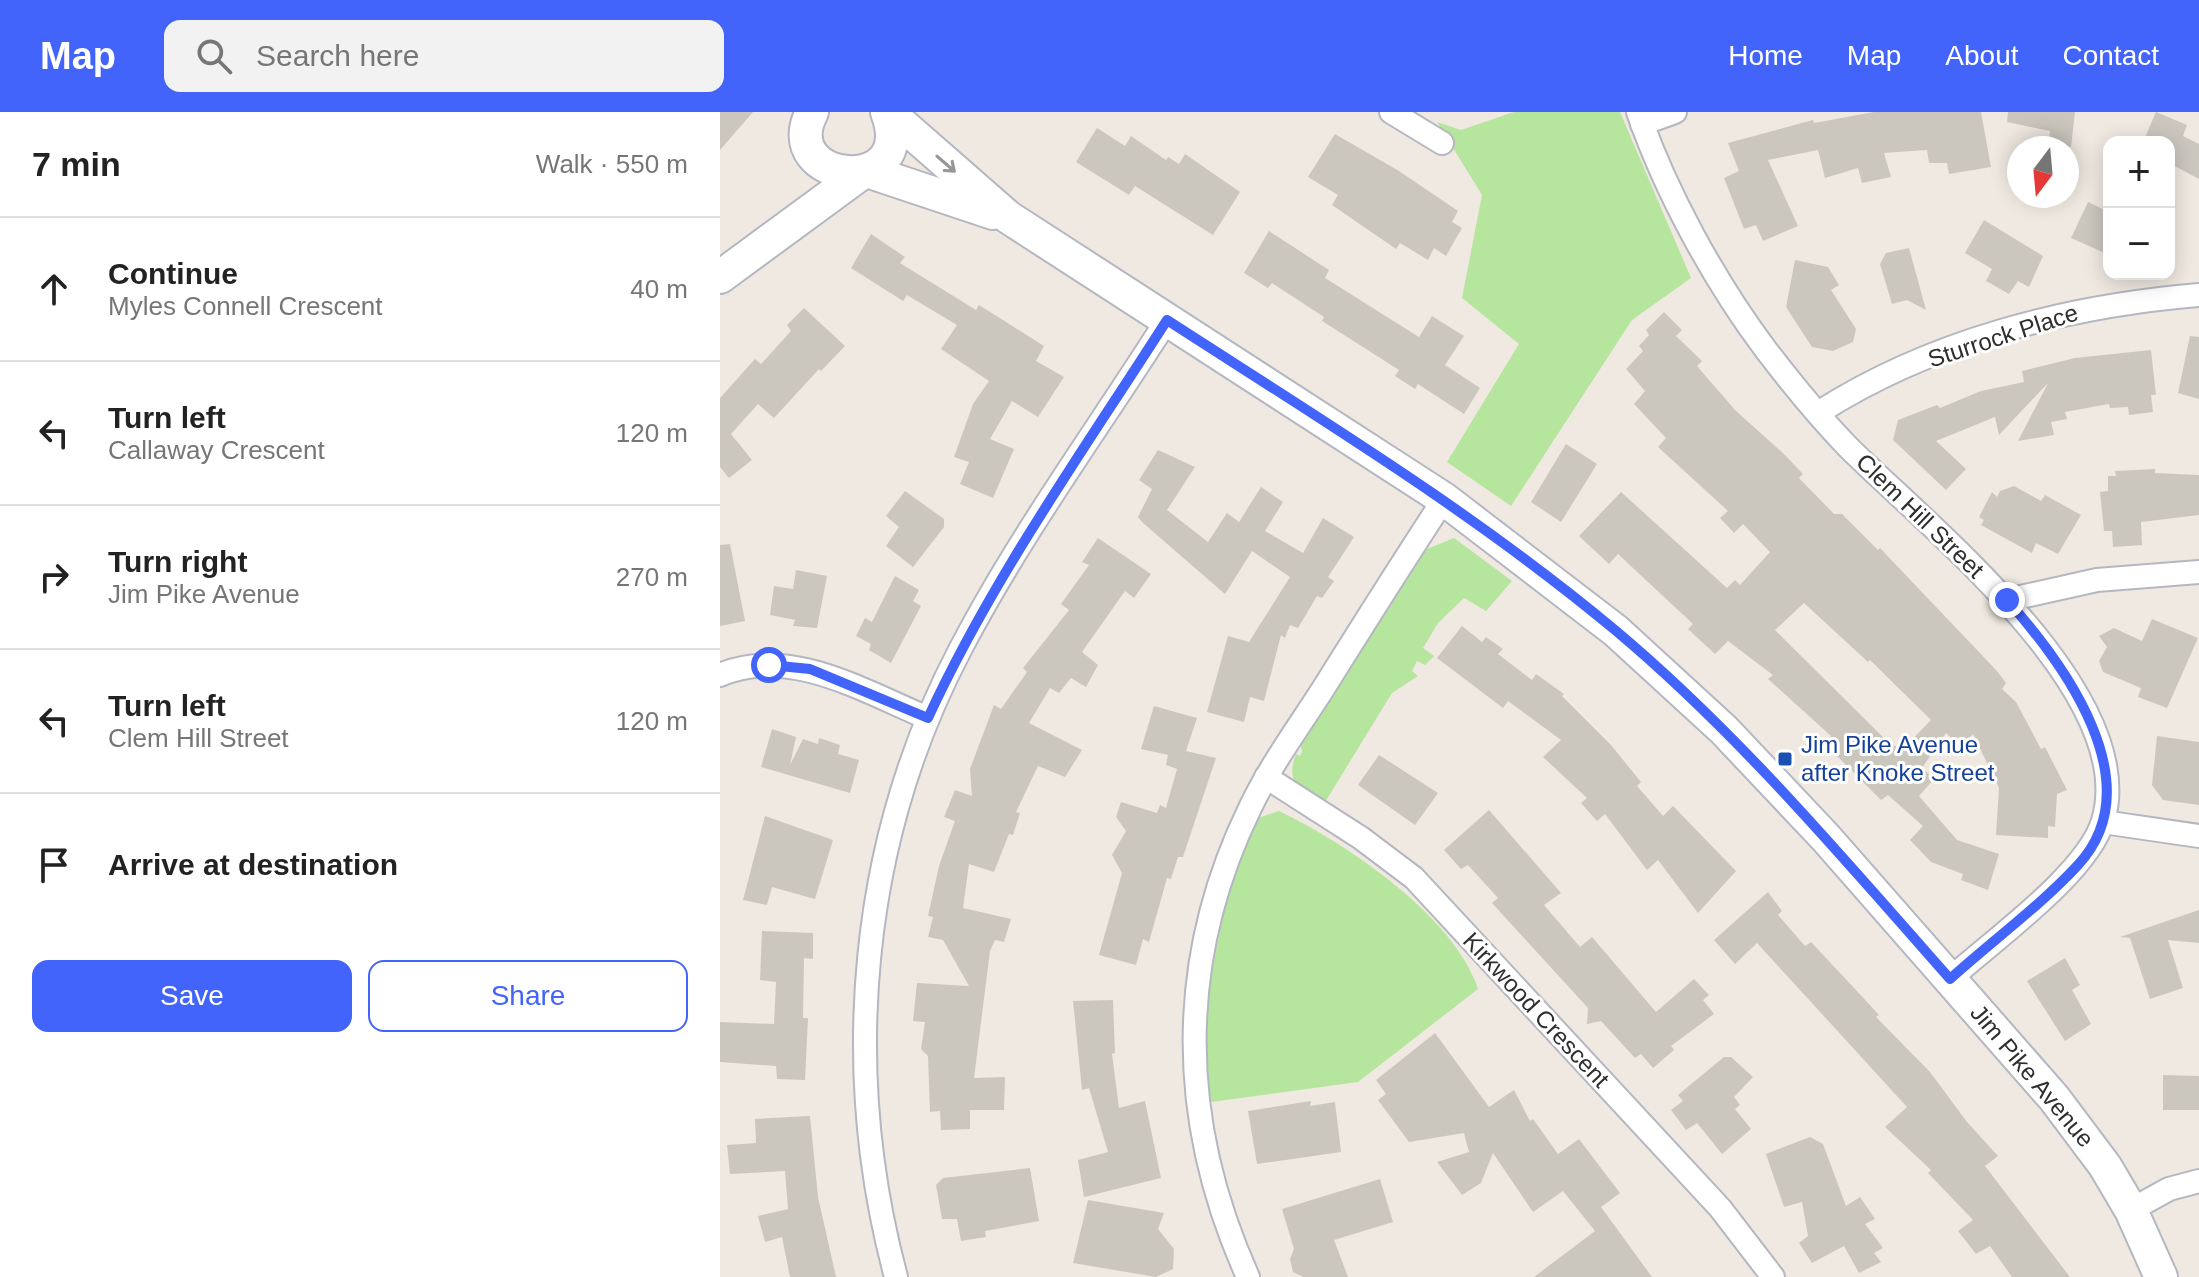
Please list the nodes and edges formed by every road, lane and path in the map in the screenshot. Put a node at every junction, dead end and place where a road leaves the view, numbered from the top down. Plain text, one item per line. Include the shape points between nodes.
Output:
1 (812, 112) edge
2 (887, 112) edge
3 (1391, 112) edge
4 (1675, 112) edge
5 (1640, 118) edge
6 (1442, 143) dead end
7 (812, 151) junction
8 (865, 172) junction
9 (1008, 217) junction
10 (766, 240) junction
11 (720, 277) edge
12 (2199, 295) edge
13 (1167, 320) junction
14 (1818, 413) junction
15 (1444, 499) junction
16 (2199, 572) edge
17 (2007, 600) junction
18 (720, 675) edge
19 (928, 718) junction
20 (1266, 777) junction
21 (2103, 822) junction
22 (2199, 836) edge
23 (1950, 979) junction
24 (2199, 1181) edge
25 (2131, 1210) junction
26 (896, 1277) edge
27 (1248, 1277) edge
28 (1773, 1277) edge
29 (2161, 1277) edge

1 - 7 street via 807,129
2 - 8 street via 890,146
2 -> 9 street, Jim Pike Avenue
3 - 6 street
4 - 5 street
5 - 14 street, Clem Hill Street via 1718,279 1765,349
7 - 8 street, Jim Pike Avenue via 833,171
7 - 10 street via 807,178
8 - 9 street, Jim Pike Avenue
8 - 10 street
9 - 13 street, Jim Pike Avenue
10 - 11 street
12 - 14 street, Sturrock Place via 2088,308 2000,331 1914,365
13 - 15 street, Jim Pike Avenue
13 - 19 street via 998,584
14 - 17 street, Clem Hill Street
15 - 20 street
15 - 23 street, Jim Pike Avenue via 1616,631 1724,730
16 - 17 street via 2097,580
17 - 21 street, Clem Hill Street via 2068,681 2100,743 2108,773
18 - 19 street via 769,665 810,669
19 - 26 street via 898,806 877,898 863,1036 872,1173
20 - 27 street via 1221,877 1203,948 1194,1021 1199,1128 1215,1195
20 - 28 street, Kirkwood Crescent via 1414,878 1720,1208
21 - 22 street
21 - 23 street, Clem Hill Street via 2080,864
23 - 25 street, Jim Pike Avenue via 2096,1151
24 - 25 street via 2169,1189
25 - 29 street, Jim Pike Avenue

